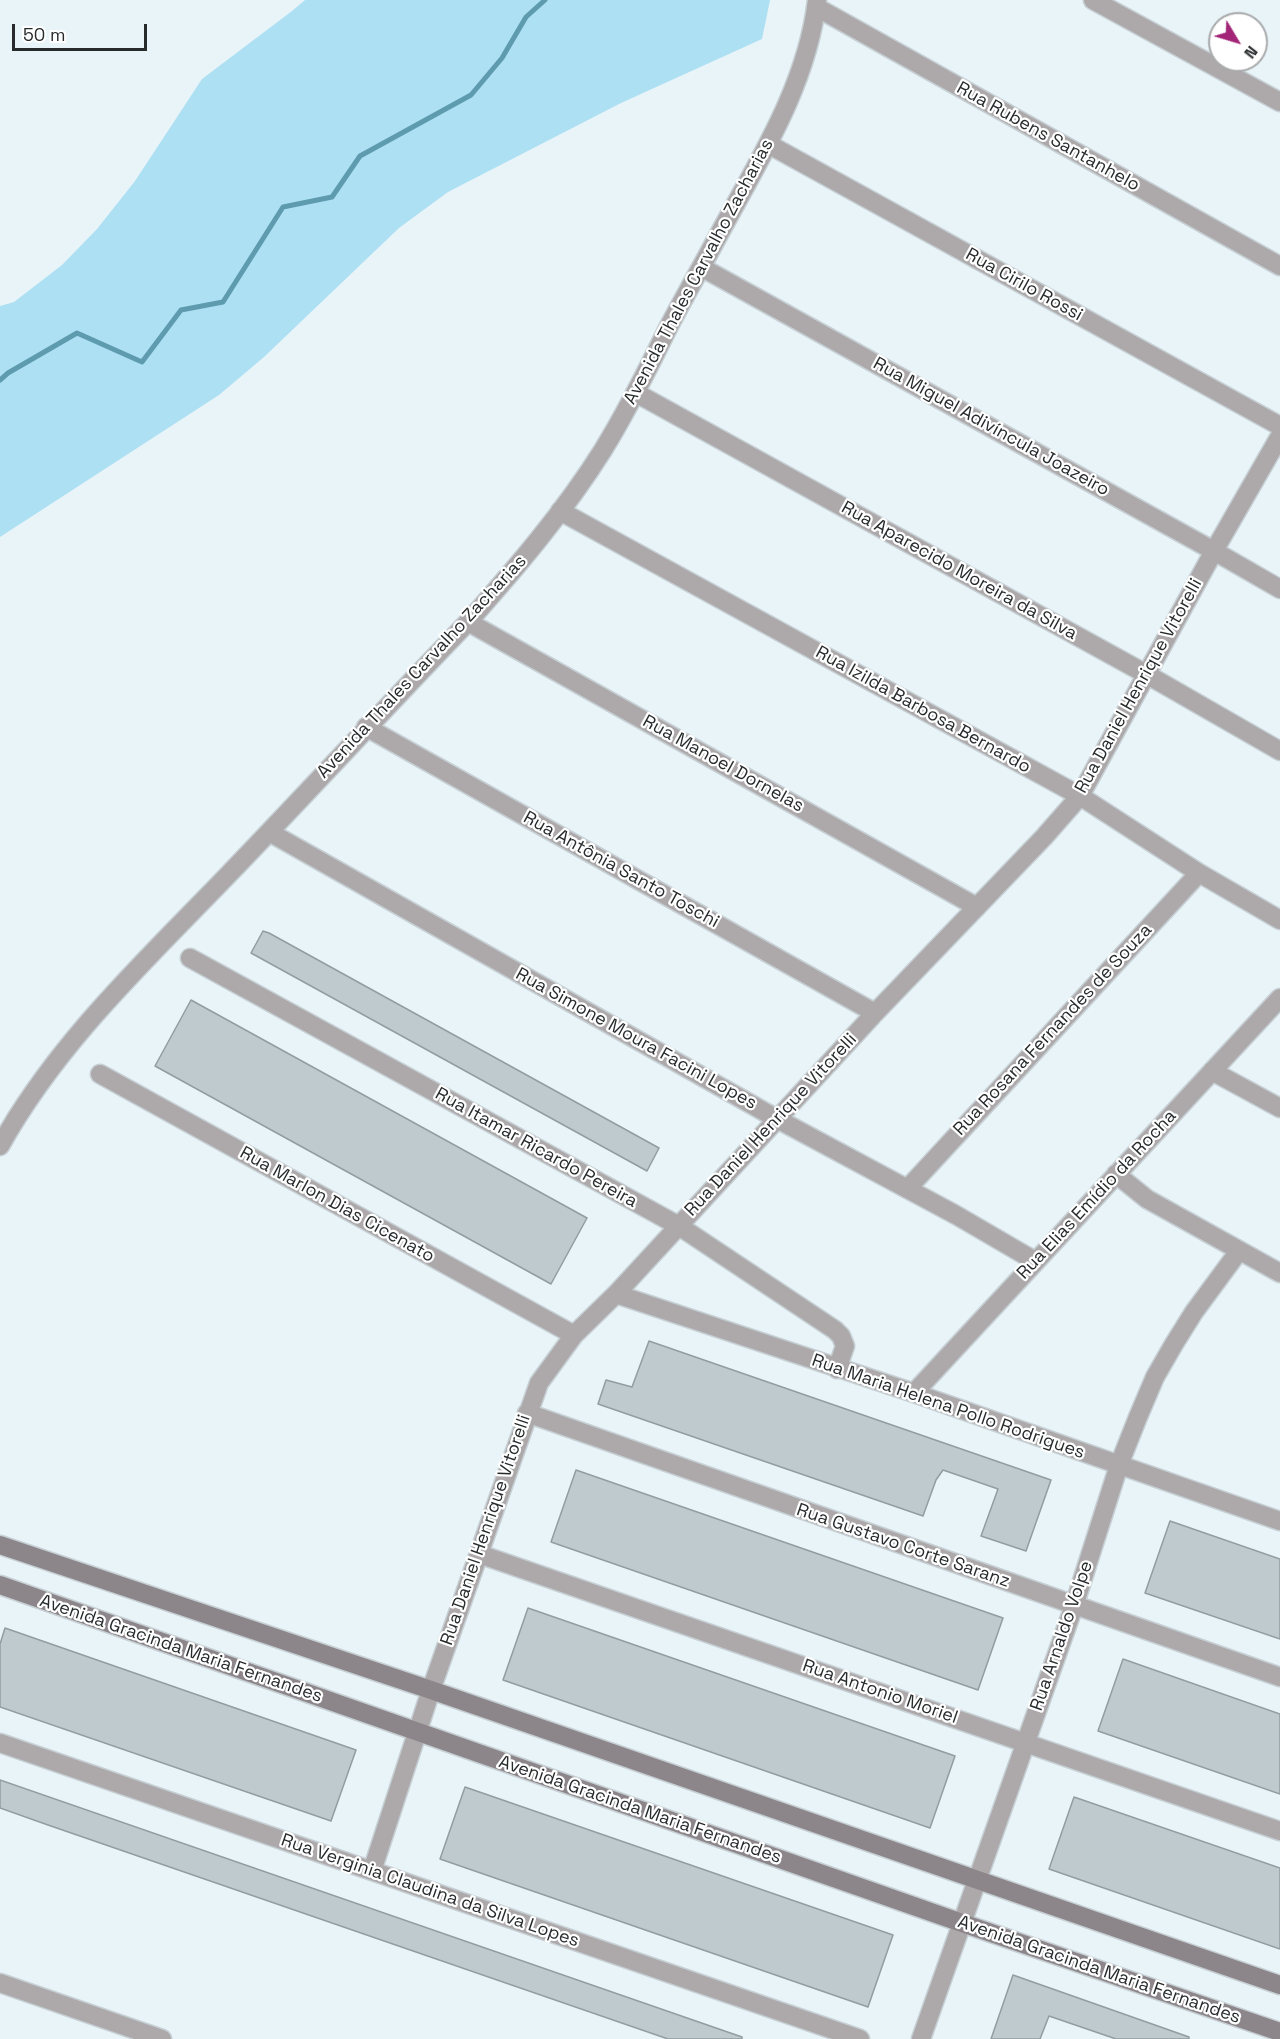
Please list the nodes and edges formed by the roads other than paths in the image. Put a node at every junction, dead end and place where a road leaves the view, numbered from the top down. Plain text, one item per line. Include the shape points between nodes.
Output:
1 (1093, 0) edge
2 (816, 4) edge
3 (1280, 102) edge
4 (768, 144) junction
5 (1280, 266) edge
6 (701, 267) junction
7 (636, 393) junction
8 (1280, 426) edge
9 (1280, 436) edge
10 (560, 511) junction
11 (1214, 551) junction
12 (1280, 589) edge
13 (468, 622) junction
14 (1146, 674) junction
15 (366, 727) junction
16 (1280, 751) edge
17 (1080, 796) junction
18 (269, 832) junction
19 (1198, 873) junction
20 (977, 907) junction
21 (1280, 920) edge
22 (190, 958) dead end
23 (1280, 998) edge
24 (875, 1013) junction
25 (1212, 1071) junction
26 (100, 1074) dead end
27 (1280, 1108) edge
28 (778, 1120) junction
29 (0, 1146) edge
30 (1116, 1174) junction
31 (908, 1188) junction
32 (679, 1226) junction
33 (1239, 1251) junction
34 (1035, 1261) junction
35 (1280, 1273) edge
36 (616, 1294) junction
37 (574, 1335) junction
38 (837, 1369) junction
39 (914, 1393) junction
40 (527, 1413) junction
41 (1119, 1466) junction
42 (1280, 1521) edge
43 (0, 1545) edge
44 (479, 1554) junction
45 (0, 1585) edge
46 (1074, 1606) junction
47 (1280, 1677) edge
48 (431, 1690) junction
49 (417, 1732) junction
50 (1025, 1742) junction
51 (0, 1743) edge
52 (1280, 1831) edge
53 (372, 1871) junction
54 (977, 1879) junction
55 (962, 1923) junction
56 (0, 1983) edge
57 (1280, 1985) edge
58 (1280, 2032) edge
59 (162, 2039) edge
60 (860, 2039) edge
61 (921, 2039) edge

1 - 3 street
2 - 4 street, Avenida Thales Carvalho Zacharias via 801,69
2 - 5 street, Rua Rubens Santanhelo
4 - 6 street, Avenida Thales Carvalho Zacharias
4 - 8 street, Rua Cirilo Rossi
6 - 7 street, Avenida Thales Carvalho Zacharias
6 - 11 street, Rua Miguel Adivíncula Joazeiro
7 - 10 street, Avenida Thales Carvalho Zacharias
7 - 14 street, Rua Aparecido Moreira da Silva
9 - 11 street, Rua Daniel Henrique Vitorelli
10 - 13 street, Avenida Thales Carvalho Zacharias
10 - 17 street, Rua Izilda Barbosa Bernardo
11 - 12 street, Rua Miguel Adivíncula Joazeiro
11 - 14 street, Rua Daniel Henrique Vitorelli
13 - 15 street, Avenida Thales Carvalho Zacharias
13 - 20 street, Rua Manoel Dornelas
14 - 16 street, Rua Aparecido Moreira da Silva
14 - 17 street, Rua Daniel Henrique Vitorelli
15 - 18 street, Avenida Thales Carvalho Zacharias
15 - 24 street, Rua Antônia Santo Toschi
17 - 19 street, Rua Izilda Barbosa Bernardo
17 - 20 street, Rua Daniel Henrique Vitorelli
18 - 28 street, Rua Simone Moura Facini Lopes
18 - 29 street, Avenida Thales Carvalho Zacharias via 122,985 43,1077
19 - 21 street, Rua Izilda Barbosa Bernardo
19 - 31 street, Rua Rosana Fernandes de Souza
20 - 24 street, Rua Daniel Henrique Vitorelli
22 - 32 street, Rua Itamar Ricardo Pereira
23 - 25 street, Rua Elias Emídio da Rocha
24 - 28 street, Rua Daniel Henrique Vitorelli
25 - 27 street
25 - 30 street, Rua Elias Emídio da Rocha
26 - 37 street, Rua Marlon Dias Cicenato
28 - 31 street, Rua Simone Moura Facini Lopes
28 - 32 street, Rua Daniel Henrique Vitorelli
30 - 33 street via 1147,1199
30 - 34 street, Rua Elias Emídio da Rocha
31 - 34 street, Rua Simone Moura Facini Lopes
32 - 36 street, Rua Daniel Henrique Vitorelli
32 - 38 street, Rua Itamar Ricardo Pereira via 835,1330 845,1346
33 - 35 street
33 - 41 street, Rua Arnaldo Volpe via 1194,1312 1155,1377
34 - 39 street, Rua Elias Emídio da Rocha
36 - 37 street, Rua Daniel Henrique Vitorelli
36 - 38 street, Rua Maria Helena Pollo Rodrigues
37 - 40 street, Rua Daniel Henrique Vitorelli via 539,1383
38 - 39 street, Rua Maria Helena Pollo Rodrigues
39 - 41 street, Rua Maria Helena Pollo Rodrigues
40 - 44 street, Rua Daniel Henrique Vitorelli
40 - 46 street, Rua Gustavo Corte Saranz
41 - 42 street, Rua Maria Helena Pollo Rodrigues
41 - 46 street, Rua Arnaldo Volpe
43 - 48 street
44 - 48 street, Rua Daniel Henrique Vitorelli
44 - 50 street, Rua Antonio Moriel
45 - 49 street, Avenida Gracinda Maria Fernandes
46 - 47 street, Rua Gustavo Corte Saranz
46 - 50 street, Rua Arnaldo Volpe
48 - 49 street, Rua Daniel Henrique Vitorelli
48 - 54 street
49 - 53 street, Rua Daniel Henrique Vitorelli
49 - 55 street, Avenida Gracinda Maria Fernandes
50 - 52 street, Rua Antonio Moriel
50 - 54 street, Rua Arnaldo Volpe
51 - 53 street, Rua Verginia Claudina da Silva Lopes
53 - 60 street, Rua Verginia Claudina da Silva Lopes
54 - 55 street, Rua Arnaldo Volpe
54 - 57 street
55 - 58 street, Avenida Gracinda Maria Fernandes
55 - 61 street, Rua Arnaldo Volpe
56 - 59 street

